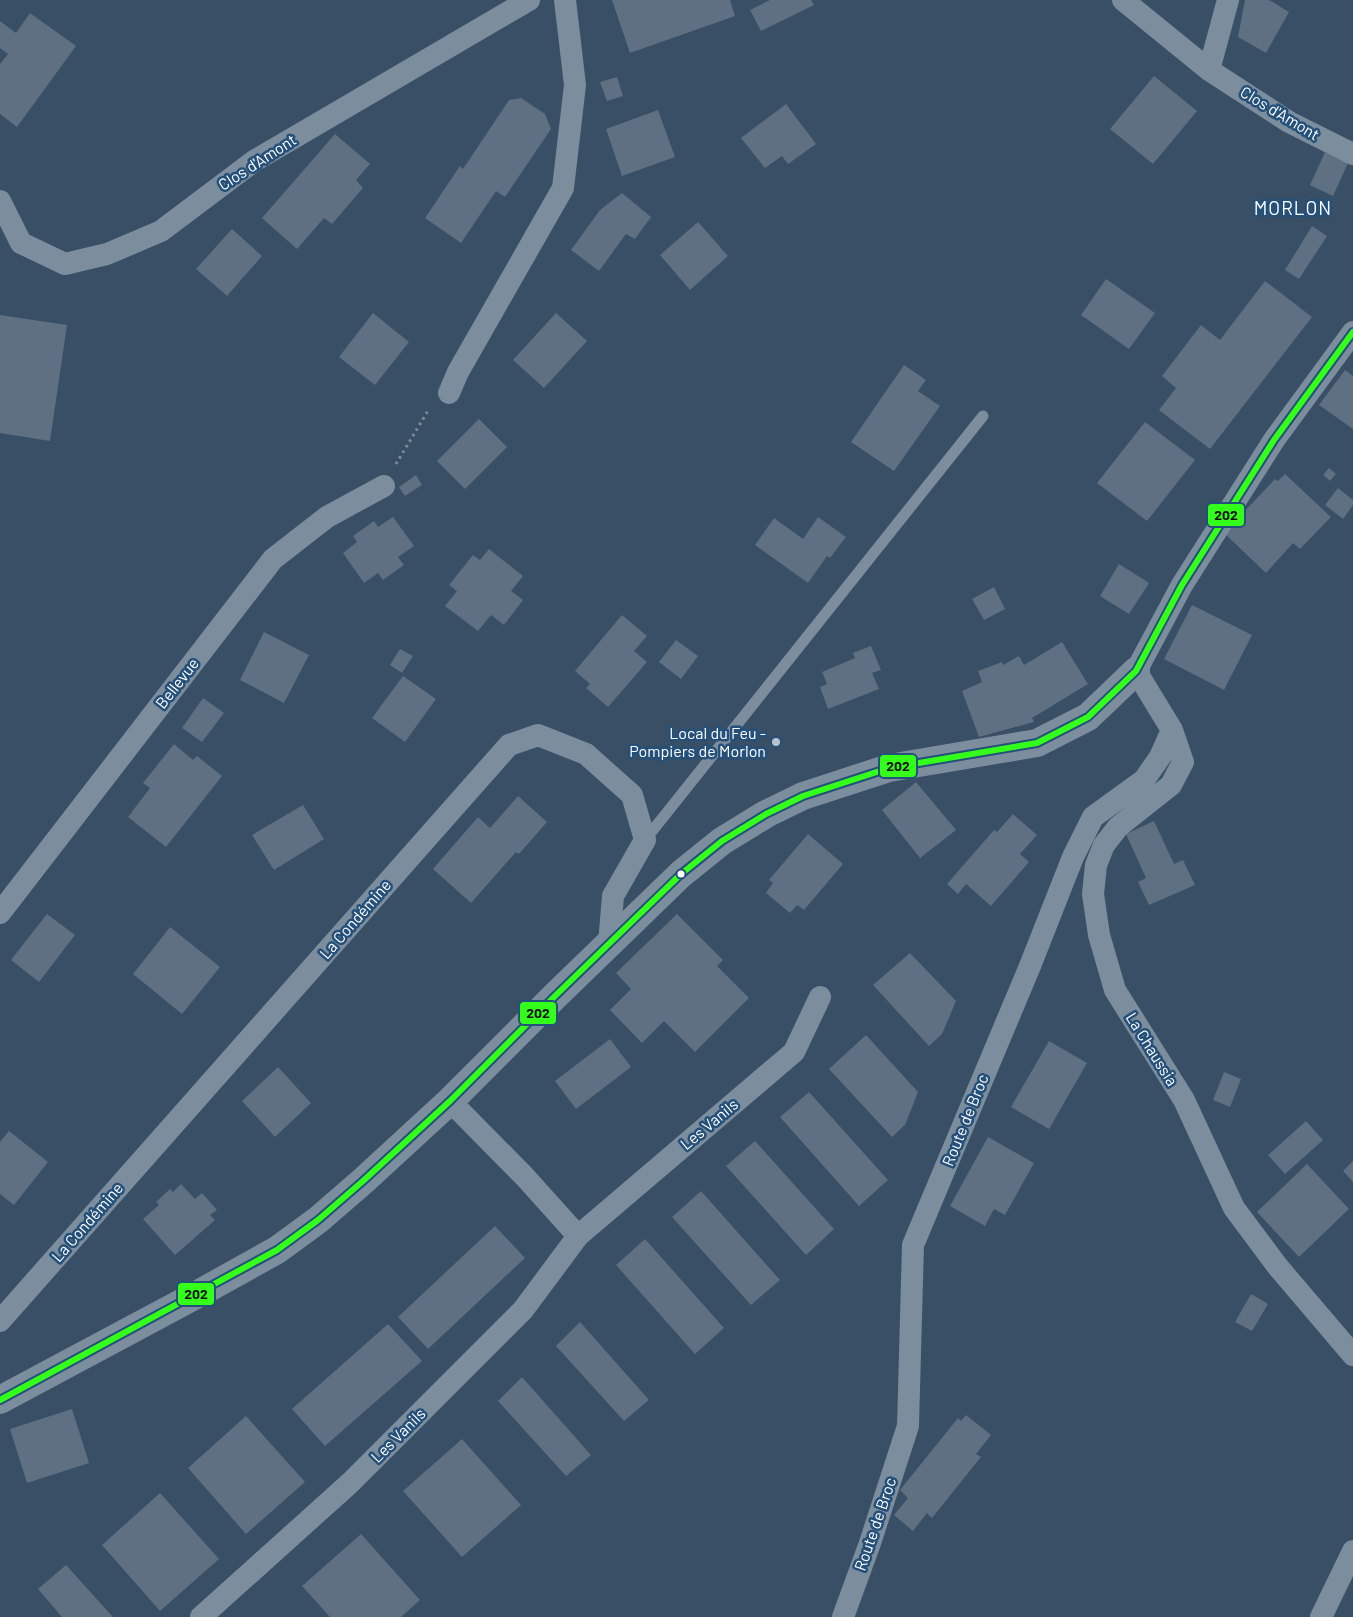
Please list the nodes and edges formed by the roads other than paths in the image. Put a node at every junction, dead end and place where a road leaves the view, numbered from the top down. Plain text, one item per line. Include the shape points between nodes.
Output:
1 (529, 0) edge
2 (565, 0) edge
3 (1123, 0) edge
4 (1228, 0) edge
5 (1209, 70) junction
6 (1353, 154) edge
7 (0, 201) edge
8 (1353, 332) edge
9 (450, 393) road end
10 (983, 416) dead end
11 (384, 486) road end
12 (1136, 671) junction
13 (1172, 730) junction
14 (645, 840) junction
15 (0, 913) edge
16 (609, 944) junction
17 (820, 997) dead end
18 (450, 1101) junction
19 (578, 1236) junction
20 (0, 1321) edge
21 (1353, 1355) edge
22 (0, 1400) edge
23 (1353, 1551) edge
24 (201, 1617) edge
25 (843, 1617) edge
26 (1321, 1617) edge

1 - 7 street, Clos d'Amont via 254,161 161,231 107,254 65,264 21,243
2 - 9 street via 575,85 562,188 458,372
3 - 5 street, Clos d'Amont
4 - 5 street
5 - 6 street, Clos d'Amont via 1288,122
8 - 12 street via 1274,440 1182,586
10 - 14 lane
11 - 15 street, Bellevue via 327,517 272,559
12 - 13 street
12 - 16 street via 1088,716 1037,743 889,768 803,796 766,814 722,841 682,874
13 - 21 street, La Chaussia via 1183,762 1171,785 1118,826 1104,845 1096,865 1093,894 1099,935 1116,990 1184,1100 1234,1208 1278,1267
13 - 25 street, Route de Broc via 1160,757 1144,780 1093,818 1073,857 914,1245 908,1426
14 - 16 street via 613,896
14 - 20 street, La Condémine via 632,795 586,754 538,735 509,745
16 - 18 street
17 - 19 street, Les Vanils via 794,1052
18 - 19 street
18 - 22 street via 363,1182 278,1250
19 - 24 street, Les Vanils via 523,1310 350,1483
23 - 26 street

